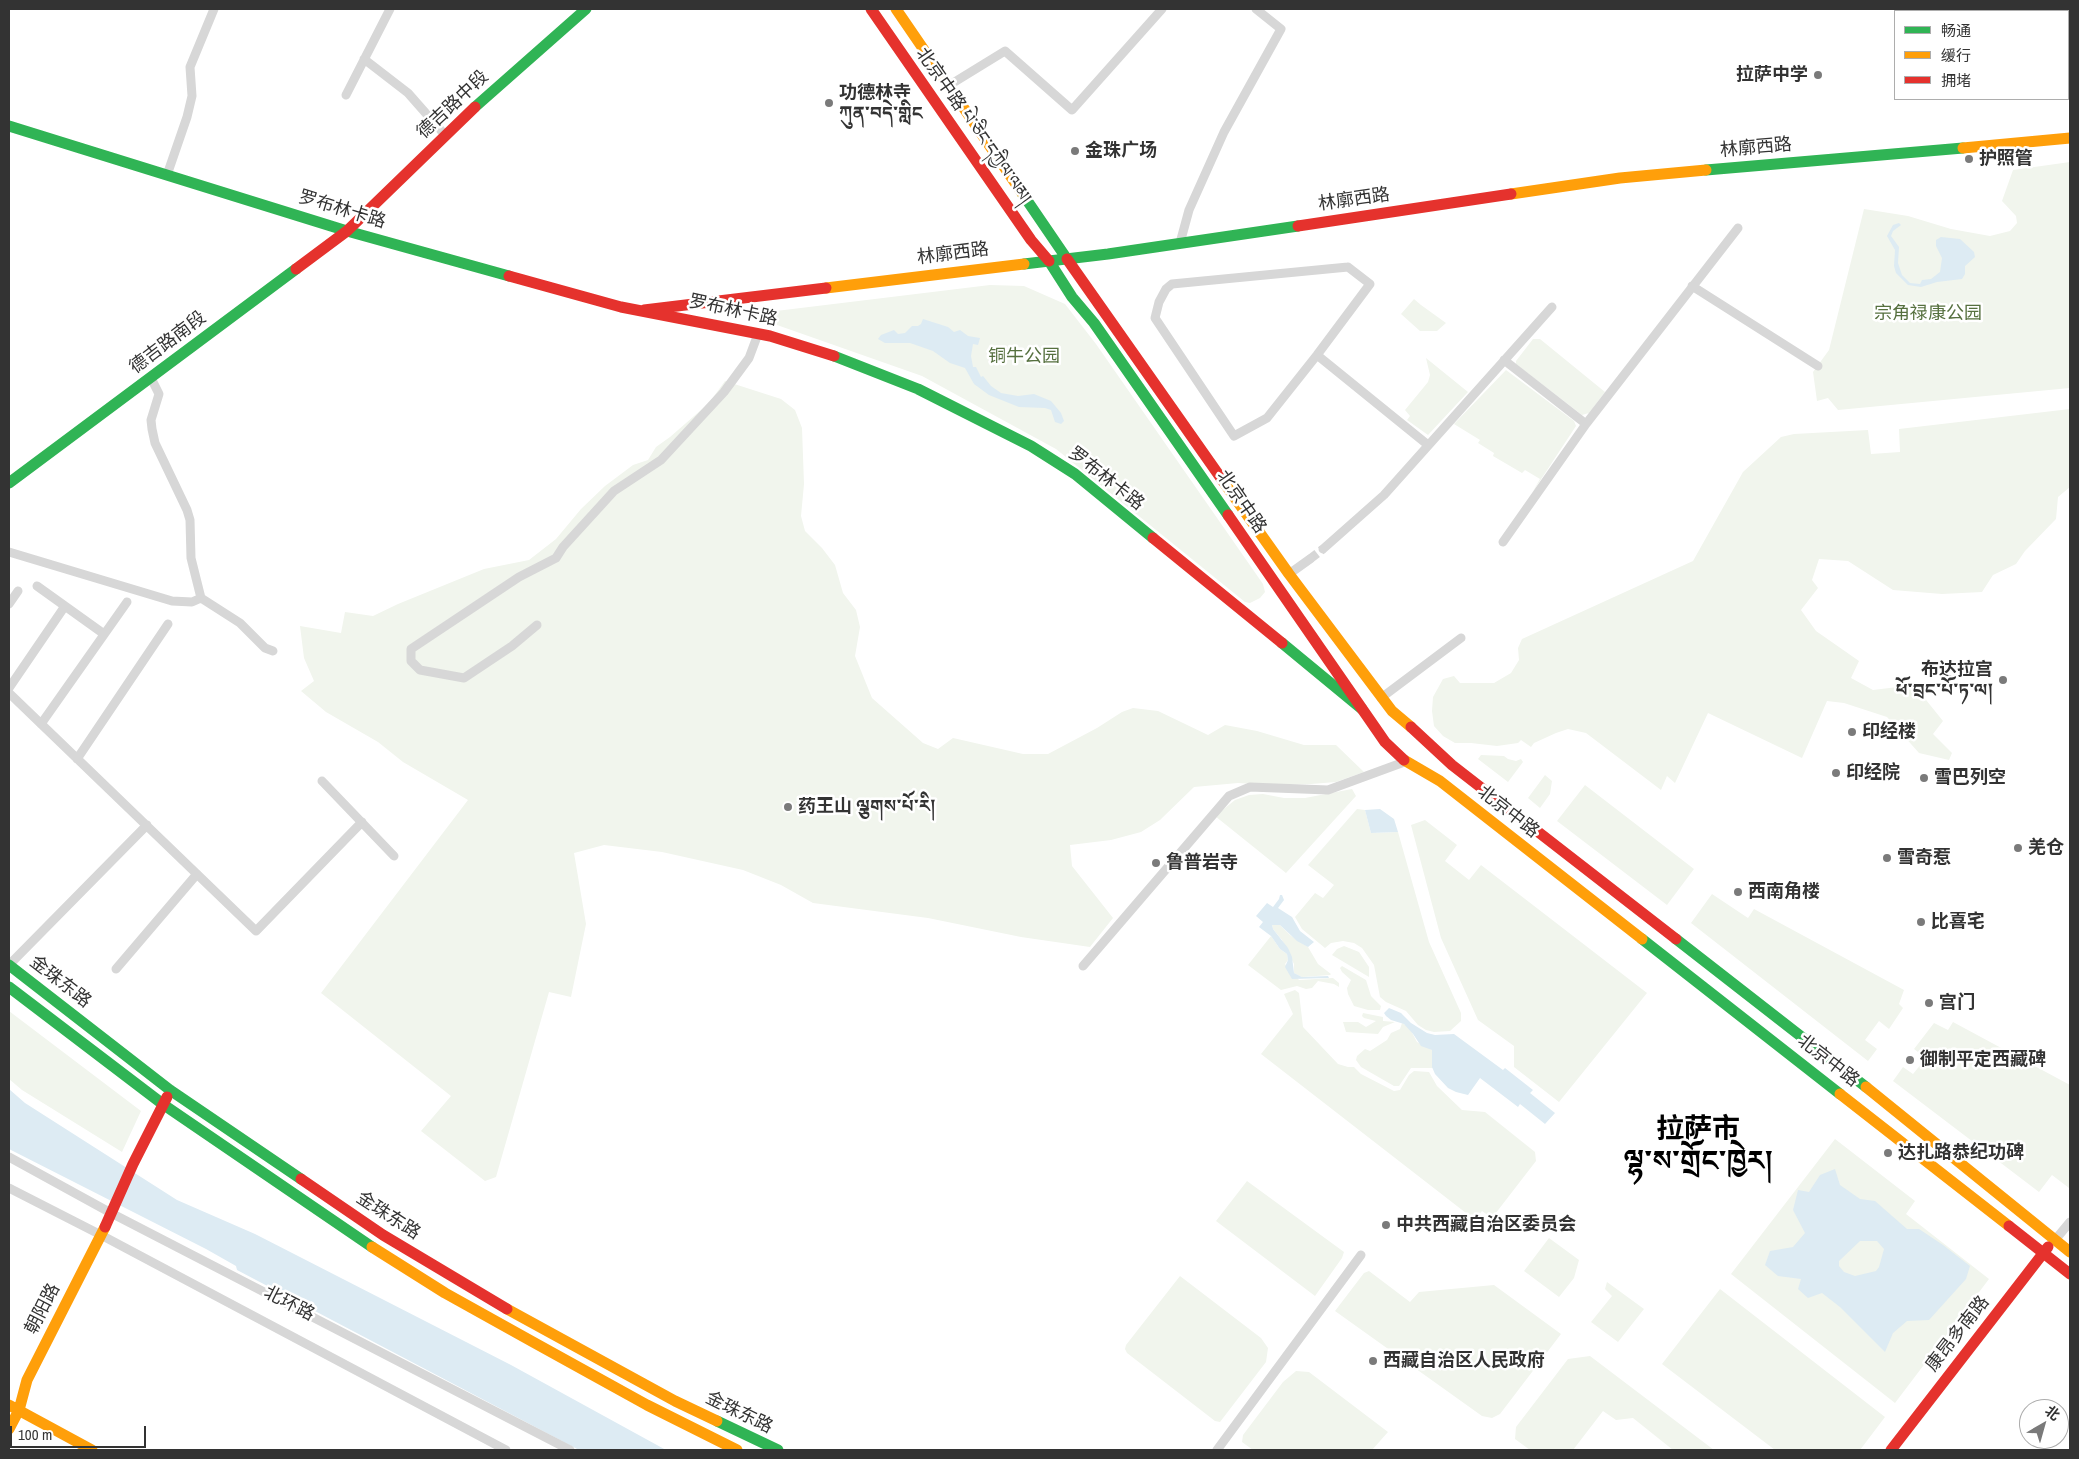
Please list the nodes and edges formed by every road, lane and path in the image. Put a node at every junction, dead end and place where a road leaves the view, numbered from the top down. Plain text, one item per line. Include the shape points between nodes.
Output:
1 (214, 9) edge
2 (390, 9) edge
3 (586, 9) edge
4 (871, 9) edge
5 (896, 9) edge
6 (1162, 9) edge
7 (1256, 9) edge
8 (364, 59) junction
9 (948, 86) junction
10 (346, 95) dead end
11 (9, 126) edge
12 (445, 135) junction
13 (2070, 138) edge
14 (168, 175) junction
15 (1738, 228) dead end
16 (347, 231) junction
17 (1180, 243) junction
18 (1067, 258) junction
19 (1049, 261) junction
20 (1692, 286) junction
21 (1552, 307) dead end
22 (644, 310) junction
23 (758, 334) junction
24 (1317, 355) junction
25 (1504, 360) junction
26 (1818, 366) dead end
27 (151, 378) junction
28 (1586, 424) junction
29 (1428, 445) junction
30 (9, 483) edge
31 (1503, 542) dead end
32 (1323, 549) tunnel mouth
33 (9, 552) edge
34 (1310, 559) tunnel mouth
35 (1289, 574) junction
36 (37, 586) dead end
37 (18, 591) dead end
38 (201, 598) junction
39 (127, 602) dead end
40 (9, 604) edge
41 (65, 606) junction
42 (168, 624) dead end
43 (537, 625) dead end
44 (104, 634) junction
45 (1461, 638) dead end
46 (273, 651) dead end
47 (9, 688) edge
48 (9, 693) edge
49 (1381, 698) junction
50 (1362, 710) junction
51 (41, 724) junction
52 (77, 759) junction
53 (1407, 761) junction
54 (322, 781) dead end
55 (362, 822) junction
56 (146, 825) junction
57 (394, 856) dead end
58 (197, 874) junction
59 (9, 965) edge
60 (1083, 966) dead end
61 (116, 969) dead end
62 (9, 987) edge
63 (170, 1090) junction
64 (164, 1105) junction
65 (9, 1157) edge
66 (9, 1188) edge
67 (113, 1209) junction
68 (2070, 1222) edge
69 (101, 1235) junction
70 (2055, 1240) junction
71 (2070, 1252) edge
72 (2043, 1253) junction
73 (1361, 1255) dead end
74 (2070, 1274) edge
75 (14, 1407) edge
76 (9, 1429) edge
77 (92, 1450) edge
78 (506, 1450) edge
79 (570, 1450) edge
80 (737, 1450) edge
81 (778, 1450) edge
82 (1217, 1450) edge
83 (1891, 1450) edge

1 - 14 street via 190,67 192,96
2 - 8 street
3 - 12 main road, 德吉路中段
4 - 19 main road, 北京中路 པེ་ཅིང་དཀྱིལ་ལམ། via 1031,240
5 - 9 main road, 北京中路 པེ་ཅིང་དཀྱིལ་ལམ།
6 - 9 street via 1072,110 1005,51
7 - 17 street via 1281,28 1224,132 1189,210
8 - 10 street
8 - 12 street via 408,94
9 - 18 main road, 北京中路 པེ་ཅིང་དཀྱིལ་ལམ།
11 - 14 main road, 罗布林卡路
12 - 16 main road, 德吉路中段
13 - 17 main road, 林廓西路 via 1620,178
14 - 16 main road, 罗布林卡路
15 - 20 street
16 - 22 main road, 罗布林卡路 via 621,307
16 - 27 main road, 德吉路南段
17 - 18 main road, 林廓西路
18 - 19 main road, 林廓西路
18 - 35 main road, 北京中路
19 - 22 main road, 林廓西路
19 - 50 main road, 北京中路
20 - 26 street
20 - 28 street
21 - 25 street
22 - 23 main road, 罗布林卡路
23 - 43 street via 749,358 724,392 661,460 614,491 556,558 519,577 411,649 411,661 420,670 464,678
23 - 50 main road, 罗布林卡路 via 848,360 976,416 1031,446 1075,474
24 - 24 street via 1267,418 1234,436 1155,318 1159,302 1172,284 1348,267 1370,284
24 - 29 street
25 - 28 street
25 - 29 street
27 - 30 main road, 德吉路南段
27 - 38 street via 159,394 151,420 155,443 190,520 190,558
28 - 31 street
29 - 32 street via 1384,495
33 - 38 street via 172,601 192,602
34 - 35 street
35 - 49 main road, 北京中路
36 - 41 street
37 - 40 street
38 - 46 street via 240,623 265,648
39 - 44 street
41 - 44 street
41 - 47 street
42 - 52 street
44 - 51 street
45 - 49 street
48 - 51 street
49 - 70 main road, 北京中路 via 1452,765 1869,1089
50 - 53 main road, 北京中路 via 1385,742
51 - 52 street
52 - 56 street
53 - 60 street via 1328,790 1250,787 1229,796
53 - 72 main road, 北京中路 via 1440,781
54 - 55 street
55 - 57 street
55 - 58 street via 256,931
56 - 58 street
56 - 59 street
58 - 61 street
59 - 63 main road, 金珠东路
62 - 64 main road, 金珠东路
63 - 64 main road, 朝阳路
63 - 81 main road, 金珠东路 via 383,1235 542,1329 675,1401
64 - 67 main road, 朝阳路
64 - 80 main road, 金珠东路 via 359,1239 445,1293 647,1405
65 - 67 street, 北环路
66 - 69 street
67 - 69 main road, 朝阳路
67 - 79 street, 北环路
68 - 70 street
69 - 75 main road, 朝阳路
69 - 78 street
70 - 71 main road, 北京中路
70 - 72 main road, 康昂多南路
72 - 74 main road, 北京中路
72 - 83 main road, 康昂多南路
73 - 82 street
75 - 76 main road, 朝阳路
75 - 77 main road

